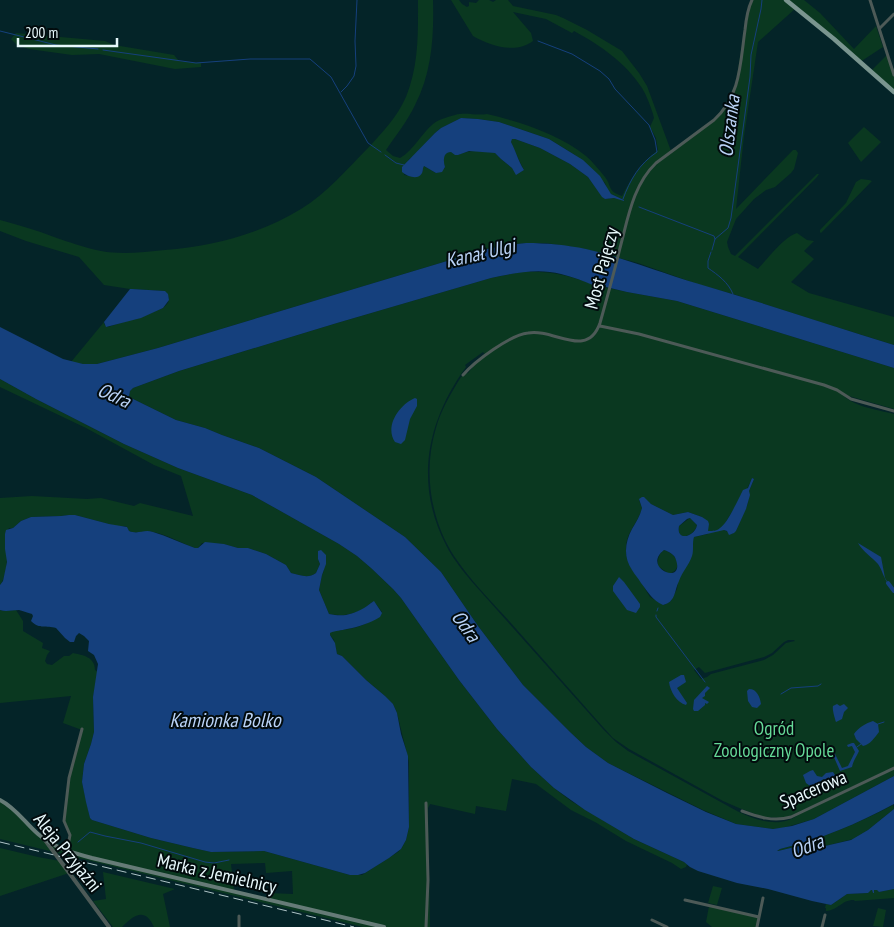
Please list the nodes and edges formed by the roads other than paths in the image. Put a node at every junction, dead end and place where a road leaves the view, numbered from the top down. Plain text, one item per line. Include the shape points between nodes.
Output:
1 (752, 0) edge
2 (786, 0) edge
3 (870, 0) edge
4 (894, 14) edge
5 (880, 28) junction
6 (894, 75) edge
7 (893, 89) edge
8 (600, 324) junction
9 (462, 374) dead end
10 (894, 411) edge
11 (82, 729) dead end
12 (894, 768) edge
13 (0, 800) edge
14 (426, 803) dead end
15 (742, 811) dead end
16 (45, 840) junction
17 (67, 851) junction
18 (763, 898) dead end
19 (685, 900) dead end
20 (825, 915) dead end
21 (239, 916) dead end
22 (759, 917) junction
23 (652, 920) dead end
24 (657, 925) edge
25 (109, 927) edge
26 (239, 927) edge
27 (384, 927) edge
28 (426, 927) edge
29 (667, 927) edge
30 (757, 927) edge
31 (822, 927) edge

1 - 8 street, Most Pajęczy via 747,12 738,82 729,103 714,120 652,166 636,191
2 - 7 main road
3 - 5 street
4 - 5 street
5 - 6 street
8 - 9 street via 596,333 580,342 541,332 518,335
8 - 10 street via 824,385 851,399
11 - 17 street, Aleja Przyjaźni via 69,778 64,821 70,836
12 - 15 street, Spacerowa via 790,817 776,820
13 - 16 main road, Aleja Przyjaźni via 13,808
14 - 28 street
16 - 17 main road, Marka z Jemielnicy
16 - 25 street, Aleja Przyjaźni
17 - 27 main road, Marka z Jemielnicy
18 - 22 street
19 - 22 street
20 - 31 street
21 - 26 street
22 - 30 street
23 - 24 street
24 - 29 street

